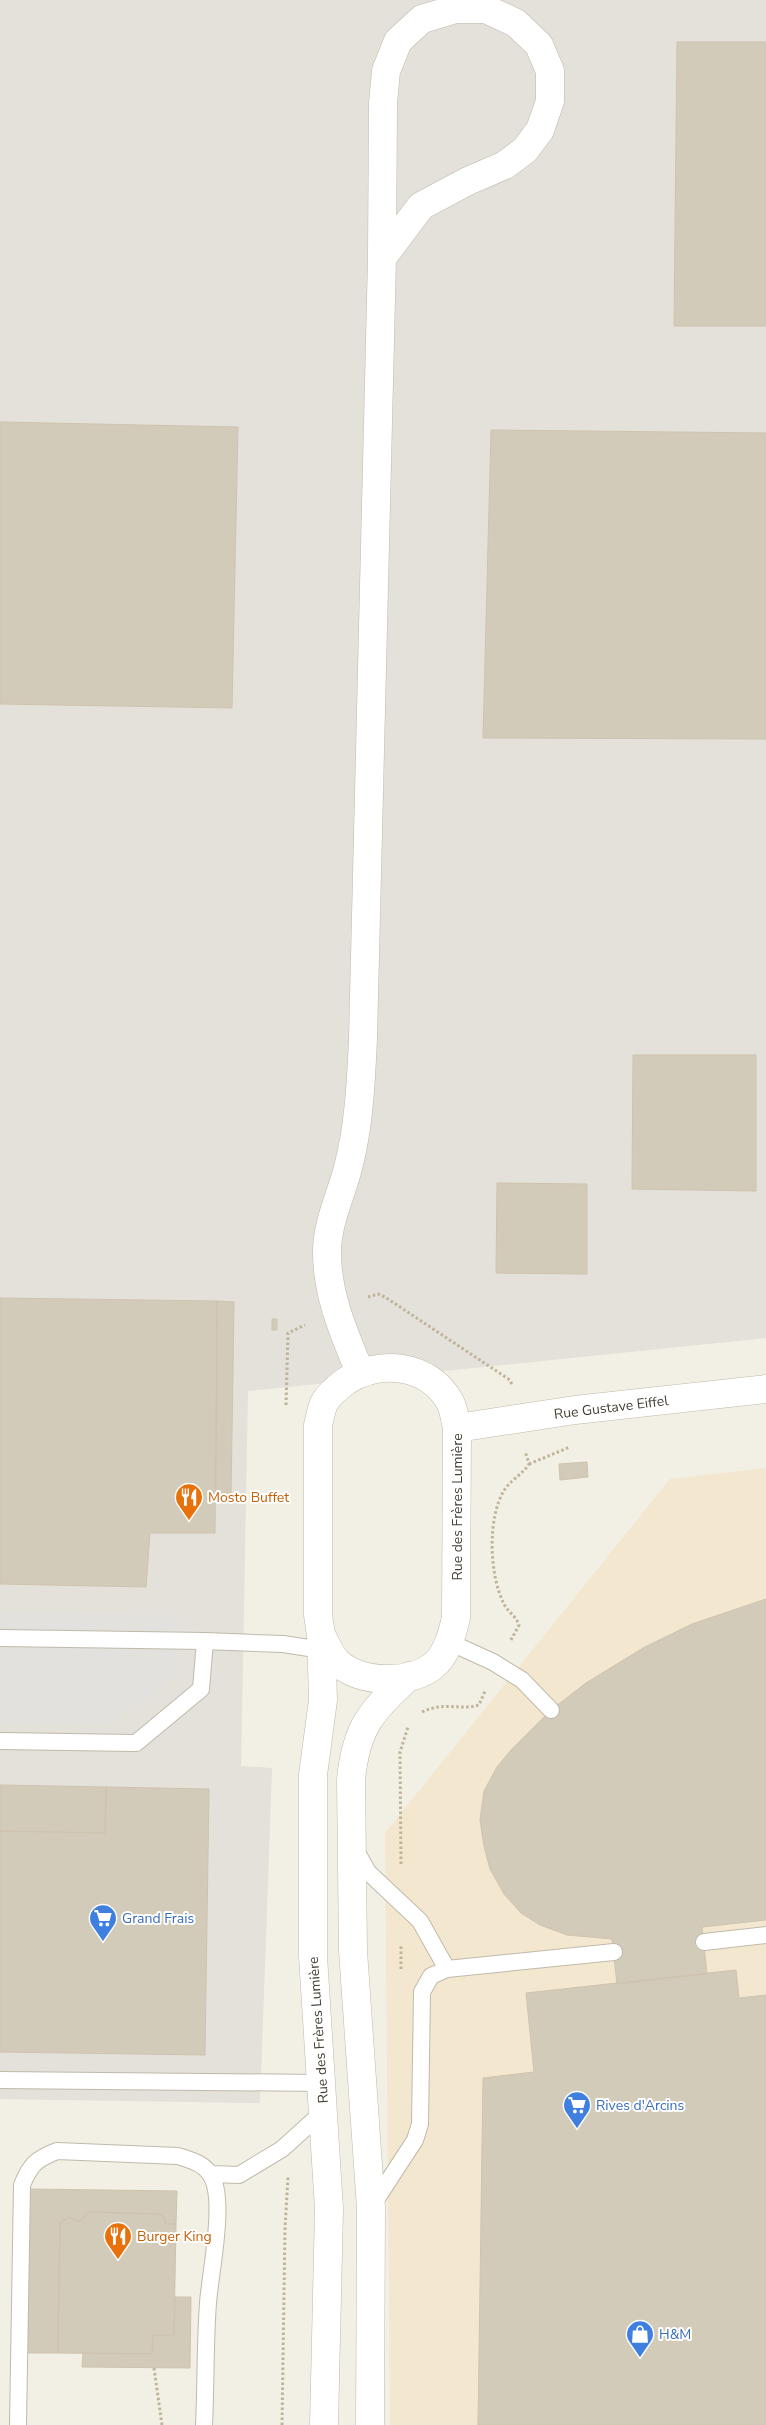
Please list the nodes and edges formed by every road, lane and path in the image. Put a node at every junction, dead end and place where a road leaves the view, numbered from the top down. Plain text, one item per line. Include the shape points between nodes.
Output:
1 (382, 258) junction
2 (336, 1312) junction
3 (360, 1372) junction
4 (766, 1389) edge
5 (510, 1421) junction
6 (457, 1428) junction
7 (0, 1638) edge
8 (205, 1641) junction
9 (322, 1642) junction
10 (449, 1642) junction
11 (494, 1662) junction
12 (409, 1676) junction
13 (551, 1710) dead end
14 (418, 1714) dead end
15 (409, 1724) dead end
16 (0, 1741) edge
17 (352, 1843) junction
18 (401, 1905) junction
19 (766, 1935) edge
20 (704, 1942) dead end
21 (614, 1952) dead end
22 (447, 1969) junction
23 (401, 1970) dead end
24 (0, 2080) edge
25 (322, 2083) junction
26 (324, 2110) junction
27 (211, 2174) junction
28 (371, 2208) junction
29 (154, 2368) dead end
30 (18, 2425) edge
31 (162, 2425) edge
32 (204, 2425) edge
33 (324, 2425) edge
34 (370, 2425) edge

1 - 1 street via 421,206 505,165 525,150 540,130 550,101 550,71 539,45 516,23 486,9 456,9 422,19 398,41 386,71 383,103
1 - 2 street via 363,1040 360,1103 327,1250
2 - 3 street
2 - 5 path via 369,1296 378,1294 386,1297 510,1380
3 - 6 street, Rue des Frères Lumière via 388,1366 435,1382 451,1403
3 - 9 street, Rue des Frères Lumière via 337,1388 325,1402 318,1425 318,1615
4 - 5 street, Rue Gustave Eiffel via 575,1410
5 - 6 street, Rue Gustave Eiffel
5 - 11 path via 529,1464 505,1489 498,1502 492,1540 498,1588 504,1604 519,1625
6 - 10 street, Rue des Frères Lumière via 456,1618
7 - 8 lane
8 - 9 lane
8 - 16 lane via 201,1689 136,1743
9 - 12 street, Rue des Frères Lumière via 336,1661 353,1673 378,1680
9 - 25 street, Rue des Frères Lumière via 323,1700 313,1776 313,1956
10 - 11 lane
10 - 12 street, Rue des Frères Lumière via 433,1665
11 - 13 lane via 522,1680
11 - 14 path via 479,1705 442,1705
12 - 17 street, Rue des Frères Lumière via 377,1707 360,1733 351,1780
15 - 18 path via 400,1752
17 - 18 lane via 368,1872
17 - 28 street, Rue des Frères Lumière via 353,1951
18 - 22 lane via 420,1921
18 - 23 path
19 - 20 lane
21 - 22 lane
22 - 28 lane via 431,1976 422,1992 420,2124 415,2140
24 - 25 lane
25 - 26 street, Rue des Frères Lumière
26 - 27 lane via 282,2149 239,2175
26 - 33 street, Rue des Frères Lumière via 329,2209
27 - 30 lane via 196,2161 178,2156 57,2151 43,2156 28,2168 22,2185
27 - 32 lane via 218,2216 208,2302
28 - 34 street, Rue des Frères Lumière
29 - 31 path

